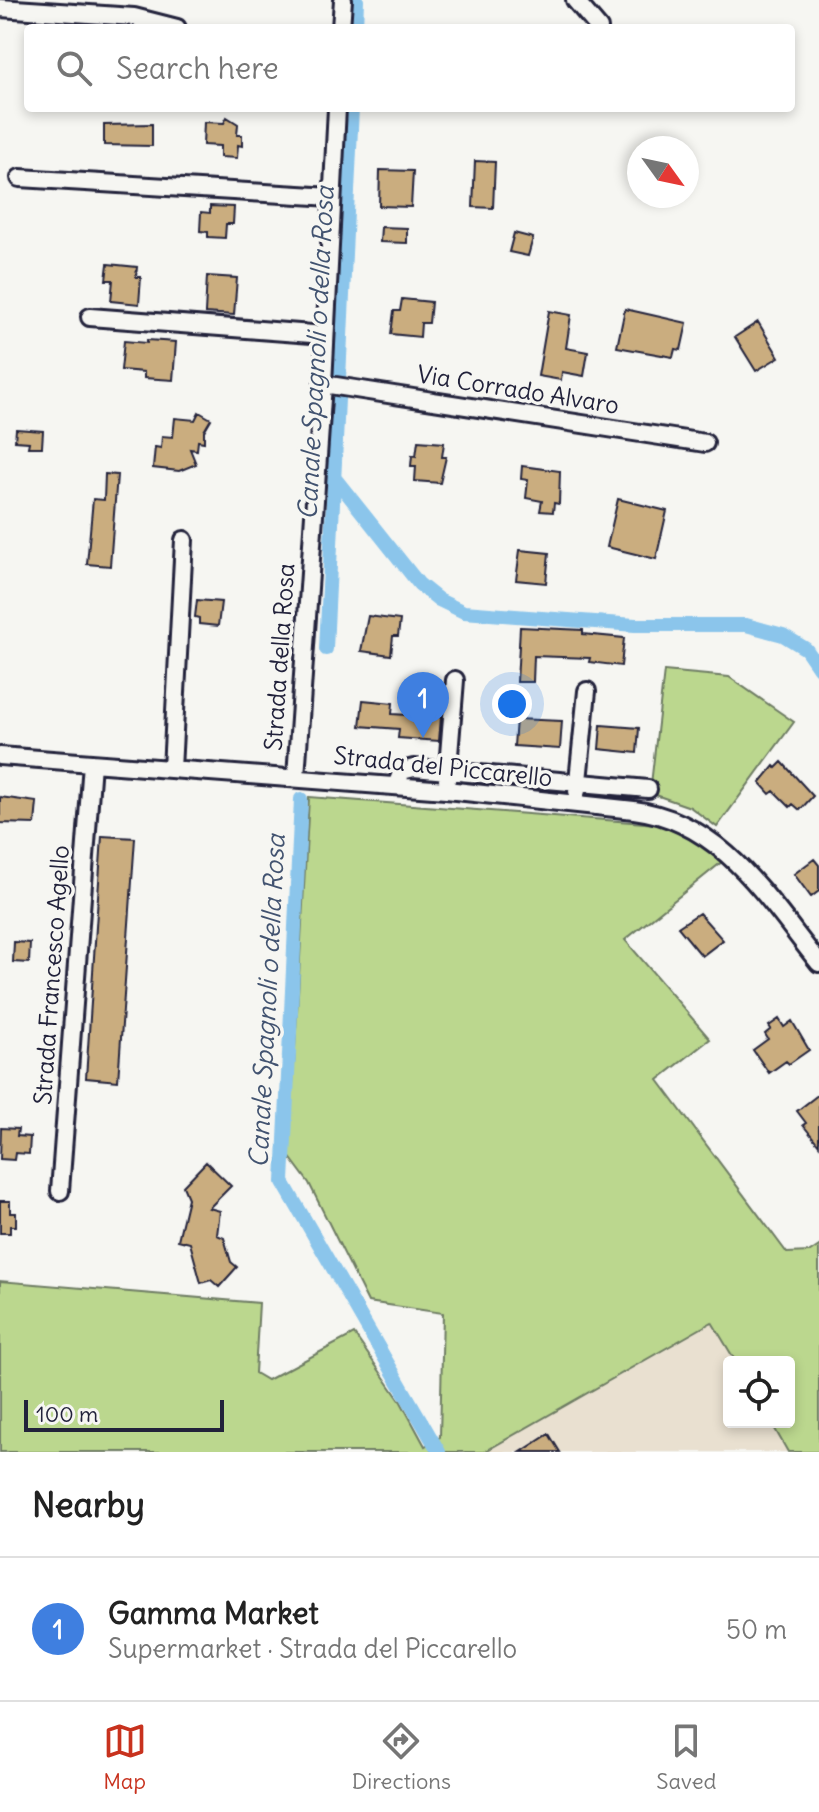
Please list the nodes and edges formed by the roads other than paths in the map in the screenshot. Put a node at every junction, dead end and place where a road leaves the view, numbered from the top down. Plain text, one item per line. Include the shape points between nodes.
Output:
1 (343, 0) edge
2 (575, 0) edge
3 (0, 8) edge
4 (161, 24) edge
5 (341, 24) edge
6 (596, 24) edge
7 (337, 112) edge
8 (20, 178) dead end
9 (332, 197) junction
10 (90, 317) dead end
11 (325, 335) junction
12 (323, 384) junction
13 (705, 443) dead end
14 (184, 540) dead end
15 (455, 680) dead end
16 (587, 691) dead end
17 (0, 756) edge
18 (92, 763) junction
19 (172, 769) junction
20 (448, 771) junction
21 (296, 777) junction
22 (578, 782) junction
23 (396, 786) junction
24 (648, 789) dead end
25 (446, 790) junction
26 (575, 805) junction
27 (819, 963) edge
28 (60, 1191) dead end

1 - 5 street
2 - 6 street
3 - 4 street via 134,17
7 - 9 street, Strada della Rosa
8 - 9 street
9 - 11 street, Strada della Rosa
10 - 11 street
11 - 12 street, Strada della Rosa
12 - 13 street, Via Corrado Alvaro
12 - 21 street, Strada della Rosa
14 - 19 street
15 - 20 street
16 - 22 street
17 - 18 street, Strada del Piccarello
18 - 19 street, Strada del Piccarello
18 - 28 street, Strada Francesco Agello
19 - 21 street, Strada del Piccarello
20 - 22 street
20 - 23 street via 409,769 399,775
20 - 25 street
21 - 23 street, Strada del Piccarello
22 - 24 street
22 - 26 street
23 - 25 street, Strada del Piccarello
25 - 26 street, Strada del Piccarello
26 - 27 street, Strada del Piccarello via 650,812 703,833 741,866

